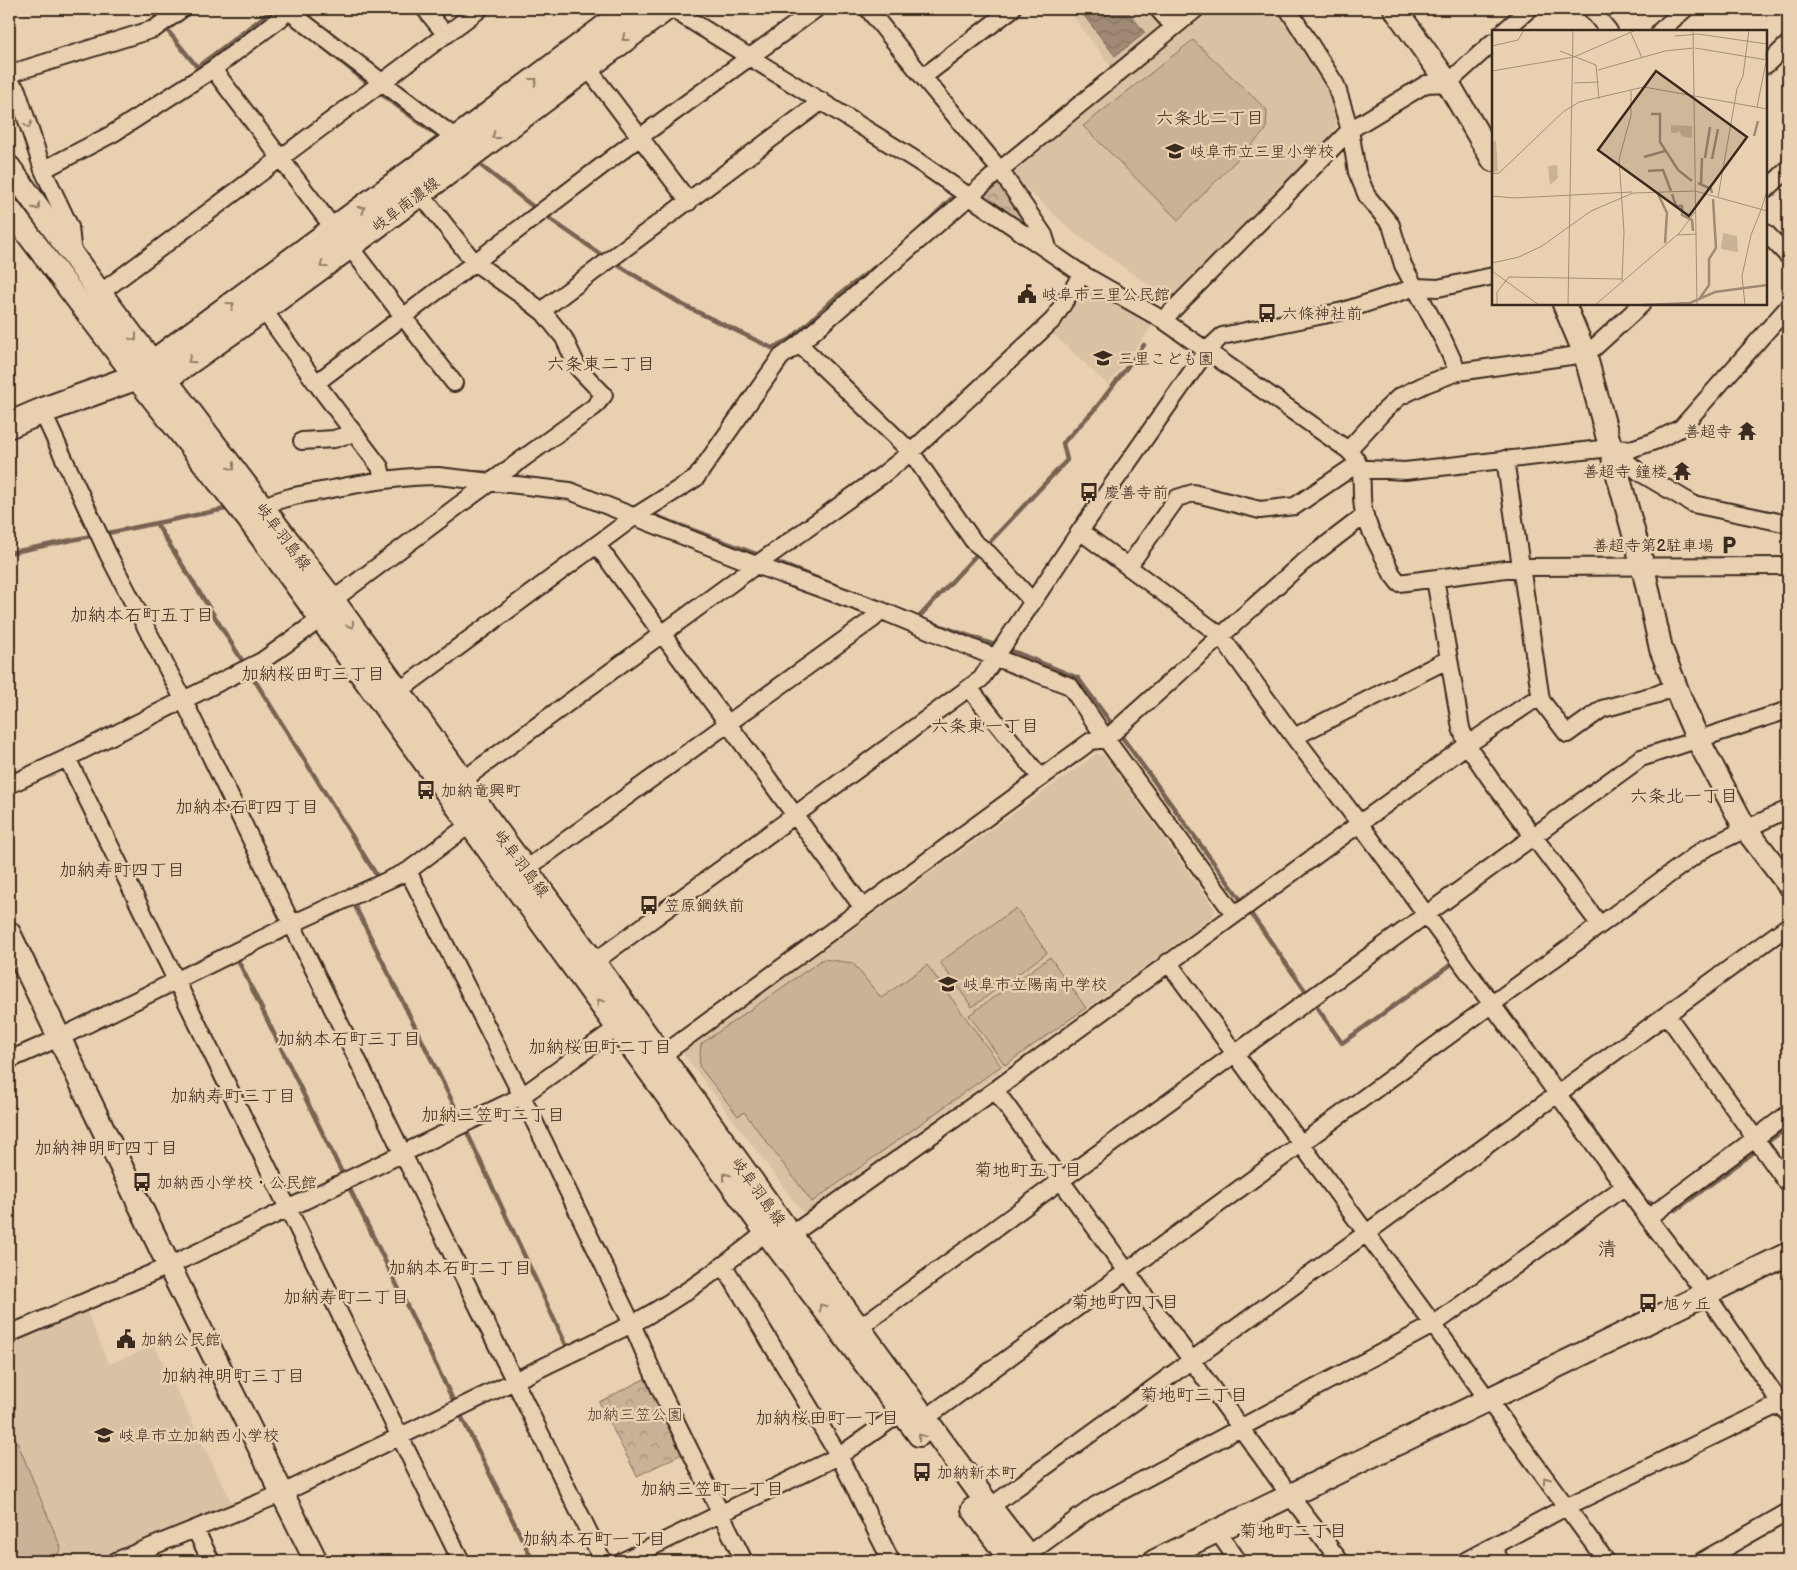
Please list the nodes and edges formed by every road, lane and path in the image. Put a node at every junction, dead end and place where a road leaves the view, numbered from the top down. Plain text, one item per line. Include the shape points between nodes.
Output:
1 (182, 9) edge
2 (287, 9) edge
3 (425, 9) edge
4 (480, 9) edge
5 (630, 9) edge
6 (664, 9) edge
7 (672, 9) edge
8 (816, 9) edge
9 (868, 9) edge
10 (1012, 9) edge
11 (1158, 9) edge
12 (1196, 9) edge
13 (1288, 9) edge
14 (1394, 9) edge
15 (1529, 9) edge
16 (1591, 9) edge
17 (1685, 9) edge
18 (1174, 27) junction
19 (1505, 30) edge
20 (1608, 30) edge
21 (1661, 30) edge
22 (446, 35) junction
23 (1492, 43) edge
24 (1788, 44) edge
25 (748, 57) junction
26 (1767, 64) edge
27 (587, 67) junction
28 (213, 69) junction
29 (9, 73) edge
30 (923, 77) junction
31 (9, 81) edge
32 (382, 81) junction
33 (1448, 83) junction
34 (822, 101) junction
35 (1350, 130) junction
36 (640, 137) junction
37 (456, 139) junction
38 (280, 157) junction
39 (1492, 158) edge
40 (9, 167) edge
41 (1788, 169) edge
42 (43, 170) junction
43 (1000, 170) junction
44 (1767, 189) edge
45 (420, 193) junction
46 (970, 196) junction
47 (689, 202) junction
48 (9, 209) edge
49 (1767, 234) edge
50 (341, 238) junction
51 (1049, 251) junction
52 (1788, 256) edge
53 (74, 257) junction
54 (474, 262) junction
55 (1082, 274) junction
56 (1492, 276) edge
57 (1416, 288) junction
58 (100, 292) junction
59 (1564, 305) edge
60 (1641, 305) edge
61 (1788, 307) edge
62 (263, 309) junction
63 (544, 312) junction
64 (402, 316) junction
65 (1163, 320) junction
66 (799, 344) junction
67 (1207, 350) junction
68 (1585, 354) junction
69 (151, 372) junction
70 (1458, 372) junction
71 (316, 383) junction
72 (454, 383) dead end
73 (42, 411) junction
74 (9, 426) edge
75 (353, 433) junction
76 (302, 441) dead end
77 (1611, 448) junction
78 (1348, 450) junction
79 (911, 452) junction
80 (1505, 459) junction
81 (1360, 468) junction
82 (383, 480) junction
83 (490, 483) junction
84 (262, 507) junction
85 (1365, 515) junction
86 (634, 517) junction
87 (1788, 524) edge
88 (1080, 531) junction
89 (597, 545) junction
90 (756, 565) junction
91 (1128, 566) junction
92 (1788, 566) edge
93 (1521, 567) junction
94 (1643, 567) junction
95 (1435, 579) junction
96 (1033, 602) junction
97 (327, 609) junction
98 (880, 610) junction
99 (662, 635) junction
100 (1220, 635) junction
101 (994, 657) junction
102 (1449, 659) junction
103 (1675, 686) junction
104 (969, 688) junction
105 (399, 692) junction
106 (183, 699) junction
107 (1541, 700) junction
108 (1788, 710) edge
109 (728, 724) junction
110 (1294, 737) junction
111 (1106, 738) junction
112 (1698, 740) junction
113 (1467, 745) junction
114 (67, 758) junction
115 (1041, 778) junction
116 (463, 780) junction
117 (9, 785) edge
118 (1788, 809) edge
119 (794, 815) junction
120 (477, 819) junction
121 (1360, 824) junction
122 (1745, 828) junction
123 (1534, 836) junction
124 (526, 869) junction
125 (408, 871) junction
126 (1788, 884) edge
127 (863, 908) junction
128 (1234, 914) junction
129 (1427, 915) junction
130 (292, 924) junction
131 (1600, 925) junction
132 (1788, 926) edge
133 (9, 933) edge
134 (594, 962) junction
135 (1168, 962) junction
136 (176, 981) junction
137 (1492, 1004) junction
138 (1667, 1015) junction
139 (618, 1027) junction
140 (59, 1038) junction
141 (1235, 1054) junction
142 (661, 1056) junction
143 (9, 1060) edge
144 (995, 1090) junction
145 (1558, 1094) junction
146 (522, 1096) junction
147 (1788, 1114) edge
148 (1756, 1138) junction
149 (1301, 1144) junction
150 (403, 1154) junction
151 (1061, 1181) junction
152 (1788, 1184) edge
153 (1625, 1186) junction
154 (288, 1210) junction
155 (1648, 1218) junction
156 (766, 1232) junction
157 (1366, 1234) junction
158 (791, 1235) junction
159 (1788, 1254) edge
160 (169, 1266) junction
161 (724, 1266) junction
162 (1127, 1271) junction
163 (1706, 1294) junction
164 (632, 1324) junction
165 (1433, 1326) junction
166 (860, 1327) junction
167 (10, 1330) edge
168 (1192, 1360) junction
169 (515, 1381) junction
170 (1489, 1401) junction
171 (1786, 1406) edge
172 (902, 1412) junction
173 (926, 1418) junction
174 (1240, 1427) junction
175 (400, 1437) junction
176 (839, 1456) junction
177 (283, 1493) junction
178 (1291, 1496) junction
179 (990, 1507) junction
180 (1566, 1507) junction
181 (1788, 1512) edge
182 (720, 1513) junction
183 (195, 1529) junction
184 (1218, 1532) junction
185 (1493, 1546) junction
186 (135, 1558) edge
187 (1023, 1559) edge
188 (116, 1561) edge
189 (210, 1561) edge
190 (316, 1561) edge
191 (461, 1561) edge
192 (603, 1561) edge
193 (622, 1561) edge
194 (744, 1561) edge
195 (891, 1561) edge
196 (1155, 1561) edge
197 (1238, 1561) edge
198 (1340, 1561) edge
199 (1465, 1561) edge
200 (1500, 1561) edge
201 (1606, 1561) edge
202 (1702, 1561) edge

1 - 29 street via 154,29
2 - 28 street via 281,18
2 - 32 street
3 - 22 street
4 - 22 street
37 -> 5 main road, 岐阜南濃線
6 -> 27 main road, 岐阜南濃線
7 - 25 street
8 - 25 street
9 - 30 street
10 - 30 street
11 - 18 street
12 - 18 street
13 - 35 street via 1336,85
14 - 33 main road
15 - 19 street
16 - 20 street
17 - 21 street
18 - 43 street
22 - 32 street
23 - 33 street
24 - 26 street
25 - 34 street
25 - 36 street
27 - 36 street
27 -> 45 main road, 岐阜南濃線
28 - 38 street
28 - 42 street via 112,134
30 - 43 street
31 -> 42 street via 17,90
32 - 37 street
32 - 38 street
33 - 35 street via 1426,84
33 - 39 main road
34 - 46 street
34 - 47 street
35 - 57 street via 1357,172 1367,196 1391,225 1403,265
35 - 65 street
36 - 47 street
36 - 54 street
50 -> 37 main road, 岐阜南濃線
38 - 50 street
38 - 58 street
40 -> 53 main road, 岐阜羽島線
41 - 44 street
42 - 53 street via 70,227
43 - 46 street
43 - 51 street via 1044,235
45 - 50 main road, 岐阜南濃線
45 - 54 street
46 - 51 street
46 - 66 street
47 - 63 street
48 - 69 main road, 岐阜羽島線
49 - 52 street
50 -> 62 main road, 岐阜南濃線
50 - 64 street
69 -> 50 main road, 岐阜南濃線
51 - 55 street
53 - 58 main road, 岐阜羽島線
54 - 63 street
54 - 64 street
55 - 65 street
55 - 79 street via 1053,320
56 - 57 street via 1438,288
57 - 67 street via 1343,311 1222,336
57 - 70 street
58 -> 69 main road, 岐阜羽島線
59 - 68 main road
60 - 68 street
61 - 77 street via 1681,428 1630,449
62 -> 69 main road, 岐阜南濃線
62 - 71 street
63 - 83 street via 564,338 578,368 604,395 594,407
64 - 71 street
64 - 72 street
65 - 67 street
66 - 79 street
66 - 86 street via 781,357 696,478
67 - 78 street
67 - 88 street
68 - 70 street
68 - 77 main road
69 - 73 main road, 岐阜南濃線
69 -> 84 main road, 岐阜羽島線
69 - 97 main road, 岐阜羽島線 via 250,520
70 - 78 street via 1400,397
71 - 75 street
73 - 74 main road, 岐阜南濃線
73 - 106 street via 108,554
75 - 76 street via 334,440
75 - 82 street via 380,467
77 - 80 street
77 - 87 street via 1640,472 1693,504
77 - 94 main road
78 - 81 street via 1356,457
79 - 90 street
79 - 96 street via 974,542
80 - 81 street via 1405,470
80 - 93 street
81 - 85 street
81 - 91 street via 1351,468 1295,506 1260,510 1193,493 1177,498
82 - 83 street via 438,476
82 - 84 street via 280,499
83 - 86 street via 570,491
83 - 97 street
84 - 97 main road, 岐阜羽島線
85 - 95 street via 1399,583
85 - 100 street via 1301,564
86 - 89 street
86 - 90 street
88 - 91 street
88 - 96 street
89 - 99 street
89 - 105 street
90 - 98 street
90 - 99 street
91 - 100 street
92 - 94 street
93 - 94 street
93 - 95 street
93 - 107 street
94 - 103 main road via 1661,649
95 - 102 street
96 - 101 street
97 -> 105 main road, 岐阜羽島線
97 - 106 street via 262,661
97 - 120 main road, 岐阜羽島線
98 - 101 street
98 - 109 street via 873,619
99 - 109 street
99 - 116 street
100 - 110 street
100 - 111 street
101 - 104 street via 981,679
101 - 111 street via 1070,686
102 - 110 street
102 - 113 street
103 - 107 street via 1658,694 1602,709 1567,734
103 - 112 main road
104 - 115 street
104 - 119 street
105 - 116 main road, 岐阜羽島線
106 - 114 street
106 - 130 street
107 - 113 street via 1531,702
108 - 112 street
109 - 119 street
109 - 124 street
110 - 121 street
111 - 115 street via 1091,741
111 - 128 street
112 - 122 main road
112 - 123 street via 1640,758
113 - 121 street
113 - 123 street
114 - 117 street
114 - 136 street
115 - 127 street
116 - 120 main road, 岐阜羽島線
118 - 122 street
119 - 127 street
119 - 134 street
120 - 124 main road, 岐阜羽島線
120 - 125 street
139 -> 120 main road, 岐阜羽島線
121 - 128 street
121 - 129 street
122 - 126 main road
122 - 131 street via 1704,849
123 - 129 street
123 - 131 street
124 - 134 main road, 岐阜羽島線
125 - 130 street
125 - 146 street
127 - 142 street
128 - 135 street
129 - 137 street
129 - 141 street
130 - 136 street
130 - 150 street
131 - 137 street
132 - 138 street
133 - 140 main road
134 - 142 main road, 岐阜羽島線
135 - 141 street
135 - 144 street
136 - 140 street
136 - 154 street
137 - 145 street
137 - 149 street
138 - 145 street
138 - 148 street
139 - 146 street
156 -> 139 main road, 岐阜羽島線
140 - 143 street
140 - 160 main road
141 - 149 street
141 - 151 street
142 - 158 main road, 岐阜羽島線
144 - 151 street
144 - 158 street
145 - 153 street
145 - 157 street
146 - 150 street
146 - 164 street
147 - 148 street
148 - 152 street
148 - 155 street
149 - 157 street
149 - 162 street
150 - 154 street
150 - 169 street
151 - 162 street
151 - 166 street
153 - 155 street
153 - 165 street
154 - 160 street
154 - 175 street
155 - 163 street
156 - 161 street
172 -> 156 main road, 岐阜羽島線
157 - 165 street
157 - 168 street
158 - 166 main road, 岐阜羽島線
159 - 163 main road
160 - 167 street
160 - 177 main road
161 - 164 street via 666,1306
161 - 176 street
162 - 168 street
162 - 173 street
163 - 170 main road
163 - 171 street
164 - 169 street
164 - 182 street
165 - 170 street
165 - 174 street
166 - 173 main road, 岐阜羽島線
168 - 174 street
168 - 179 street
169 - 175 street
169 - 192 street
170 - 178 main road
180 -> 170 street
171 - 180 street
172 - 176 street
187 -> 172 main road, 岐阜羽島線
173 - 179 main road, 岐阜羽島線
174 - 178 street
174 - 187 street via 1096,1505
175 - 177 street
175 - 191 street
176 - 182 street
176 - 195 street
177 - 183 street
177 - 190 main road
178 - 184 main road
178 - 198 street
179 - 187 main road, 岐阜羽島線
180 - 185 street
180 - 201 street
181 - 202 street
182 - 193 street
182 - 194 street
183 - 186 street
183 - 189 street
184 - 196 main road
184 - 197 street
185 - 199 street
185 - 200 street
186 - 188 street

